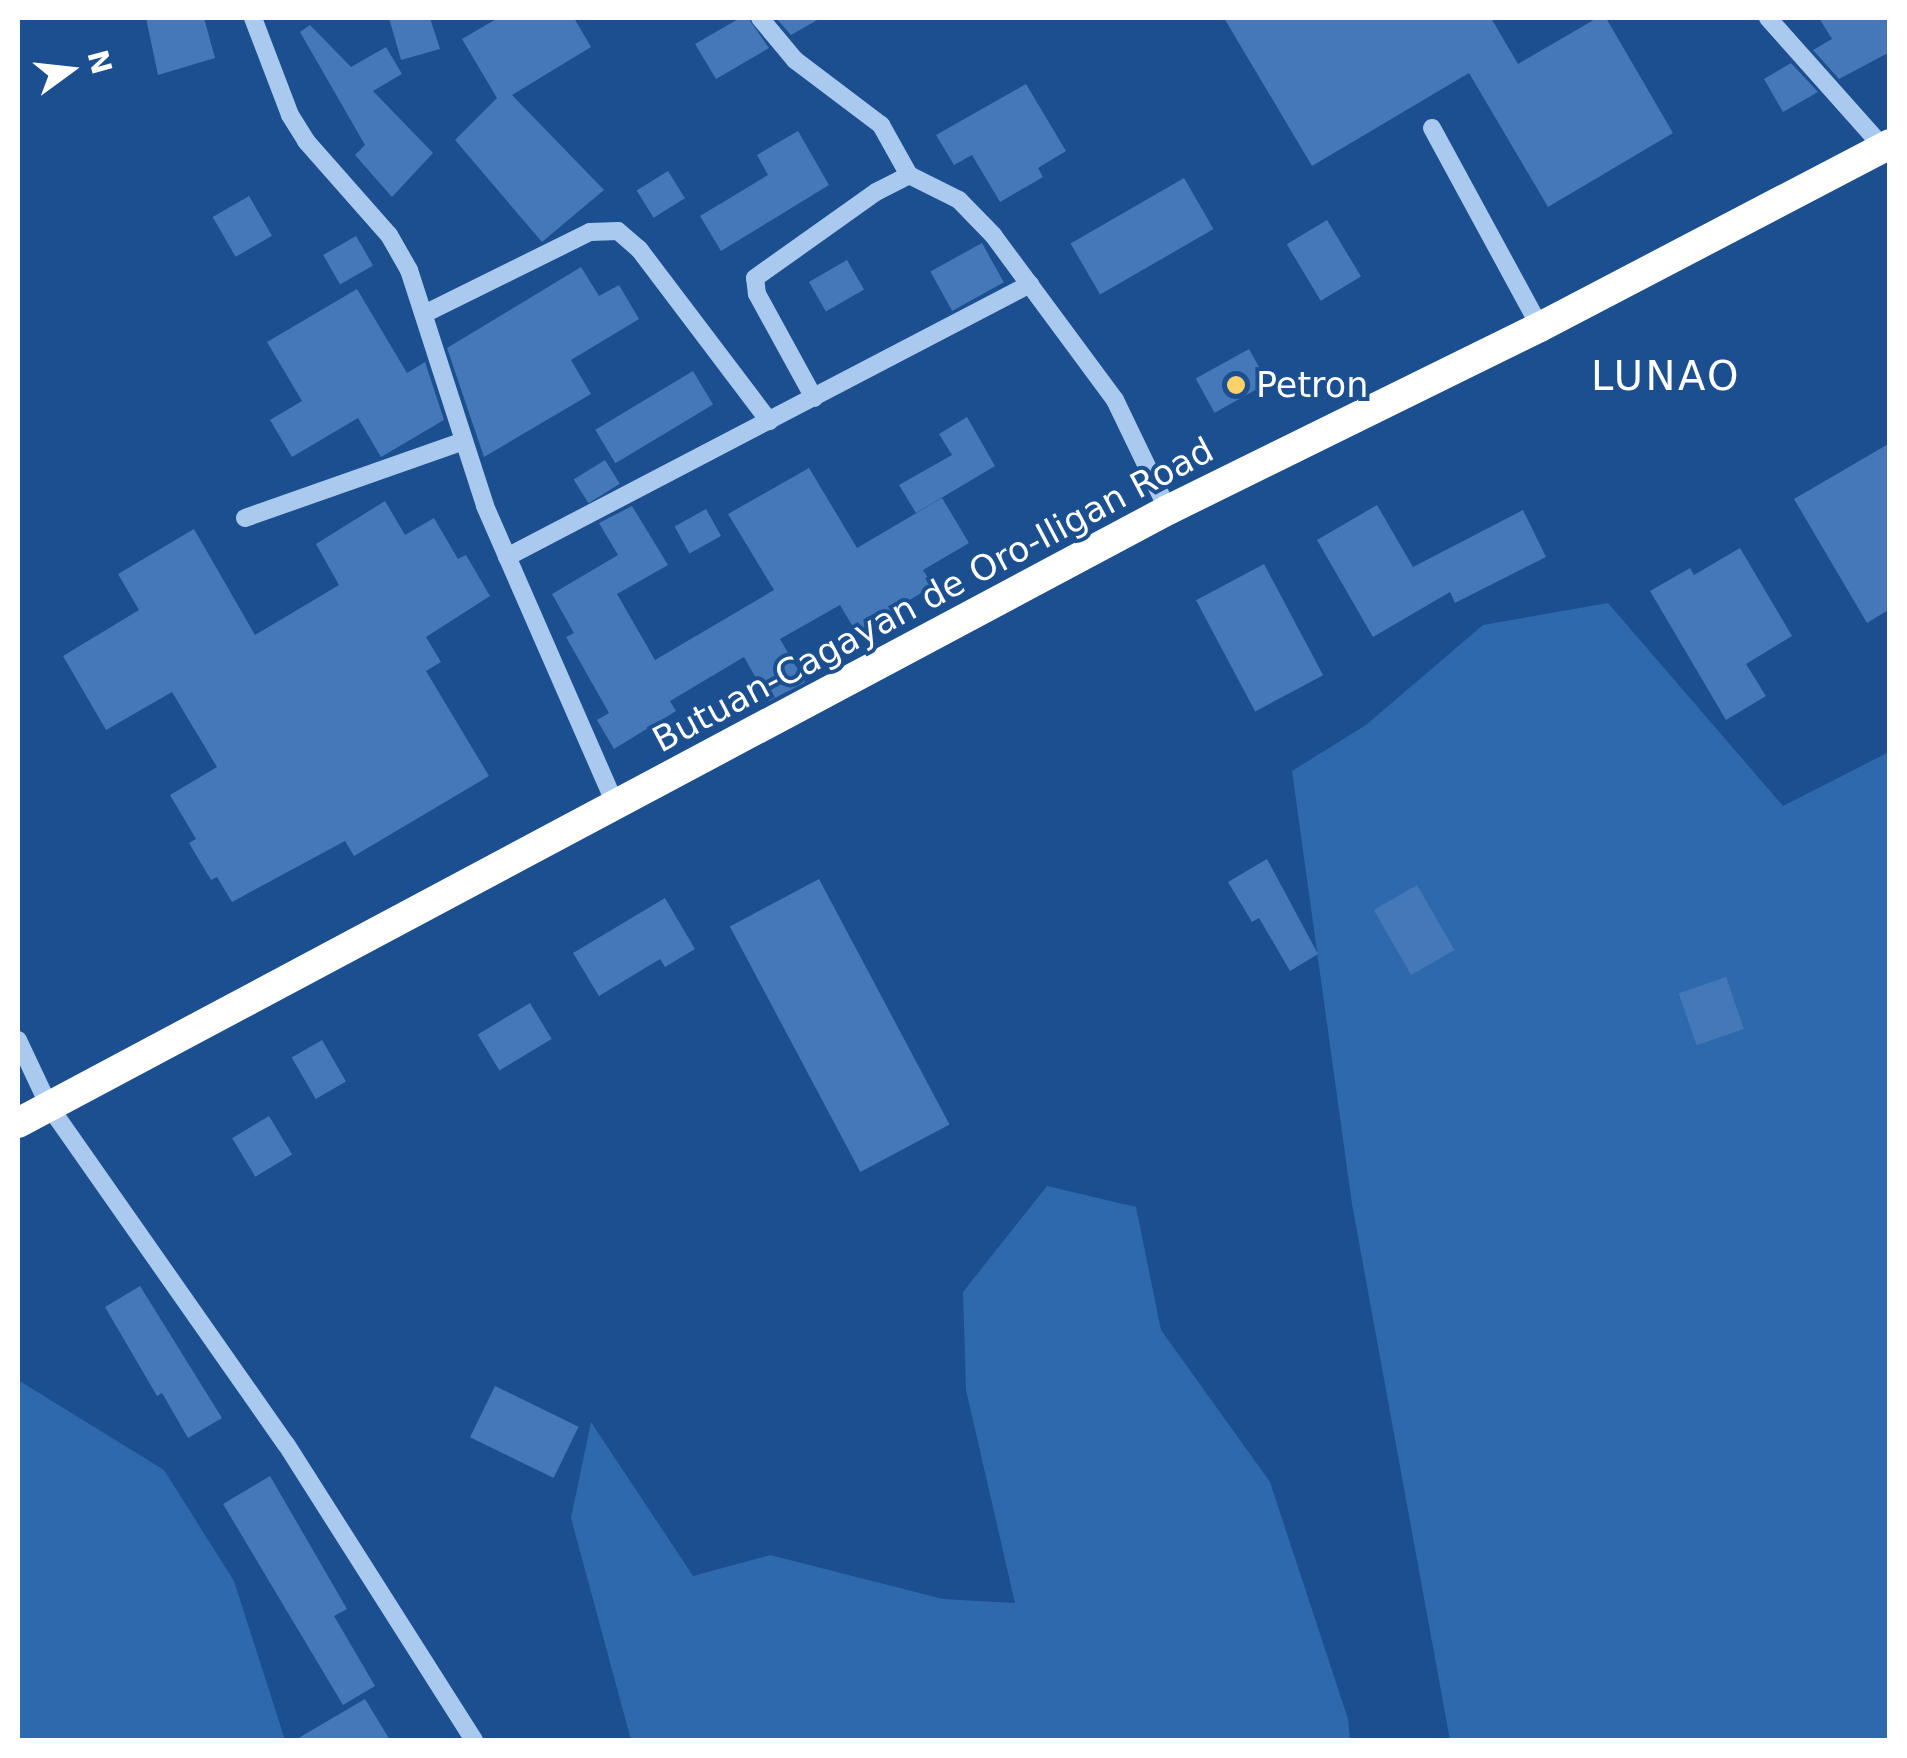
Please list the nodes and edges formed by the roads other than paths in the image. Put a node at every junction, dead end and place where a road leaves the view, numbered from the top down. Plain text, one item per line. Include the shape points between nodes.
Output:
1 (254, 18) edge
2 (760, 18) edge
3 (1768, 18) edge
4 (1432, 128) dead end
5 (1886, 146) edge
6 (910, 175) junction
7 (1030, 284) junction
8 (424, 314) junction
9 (1540, 327) junction
10 (814, 398) junction
11 (770, 421) junction
12 (464, 441) junction
13 (1168, 510) junction
14 (245, 518) dead end
15 (507, 557) junction
16 (616, 806) junction
17 (18, 1040) edge
18 (49, 1106) junction
19 (18, 1123) edge
20 (474, 1740) edge

1 - 8 street via 290,115 389,236
2 - 6 street via 795,60 881,125
3 - 5 street
4 - 9 street
5 - 9 highway, Butuan-Cagayan de Oro-Iligan Road
6 - 7 street via 960,200
6 - 10 street via 755,278 756,294
7 - 10 street
7 - 13 street via 1114,400
8 - 11 street via 590,232 618,230
8 - 12 street
9 - 13 highway, Butuan-Cagayan de Oro-Iligan Road
10 - 11 street
11 - 15 street
12 - 14 street
12 - 15 street
13 - 16 highway, Butuan-Cagayan de Oro-Iligan Road
15 - 16 street
16 - 18 highway, Butuan-Cagayan de Oro-Iligan Road
17 - 18 street
18 - 19 highway, Butuan-Cagayan de Oro-Iligan Road
18 - 20 street via 286,1444

